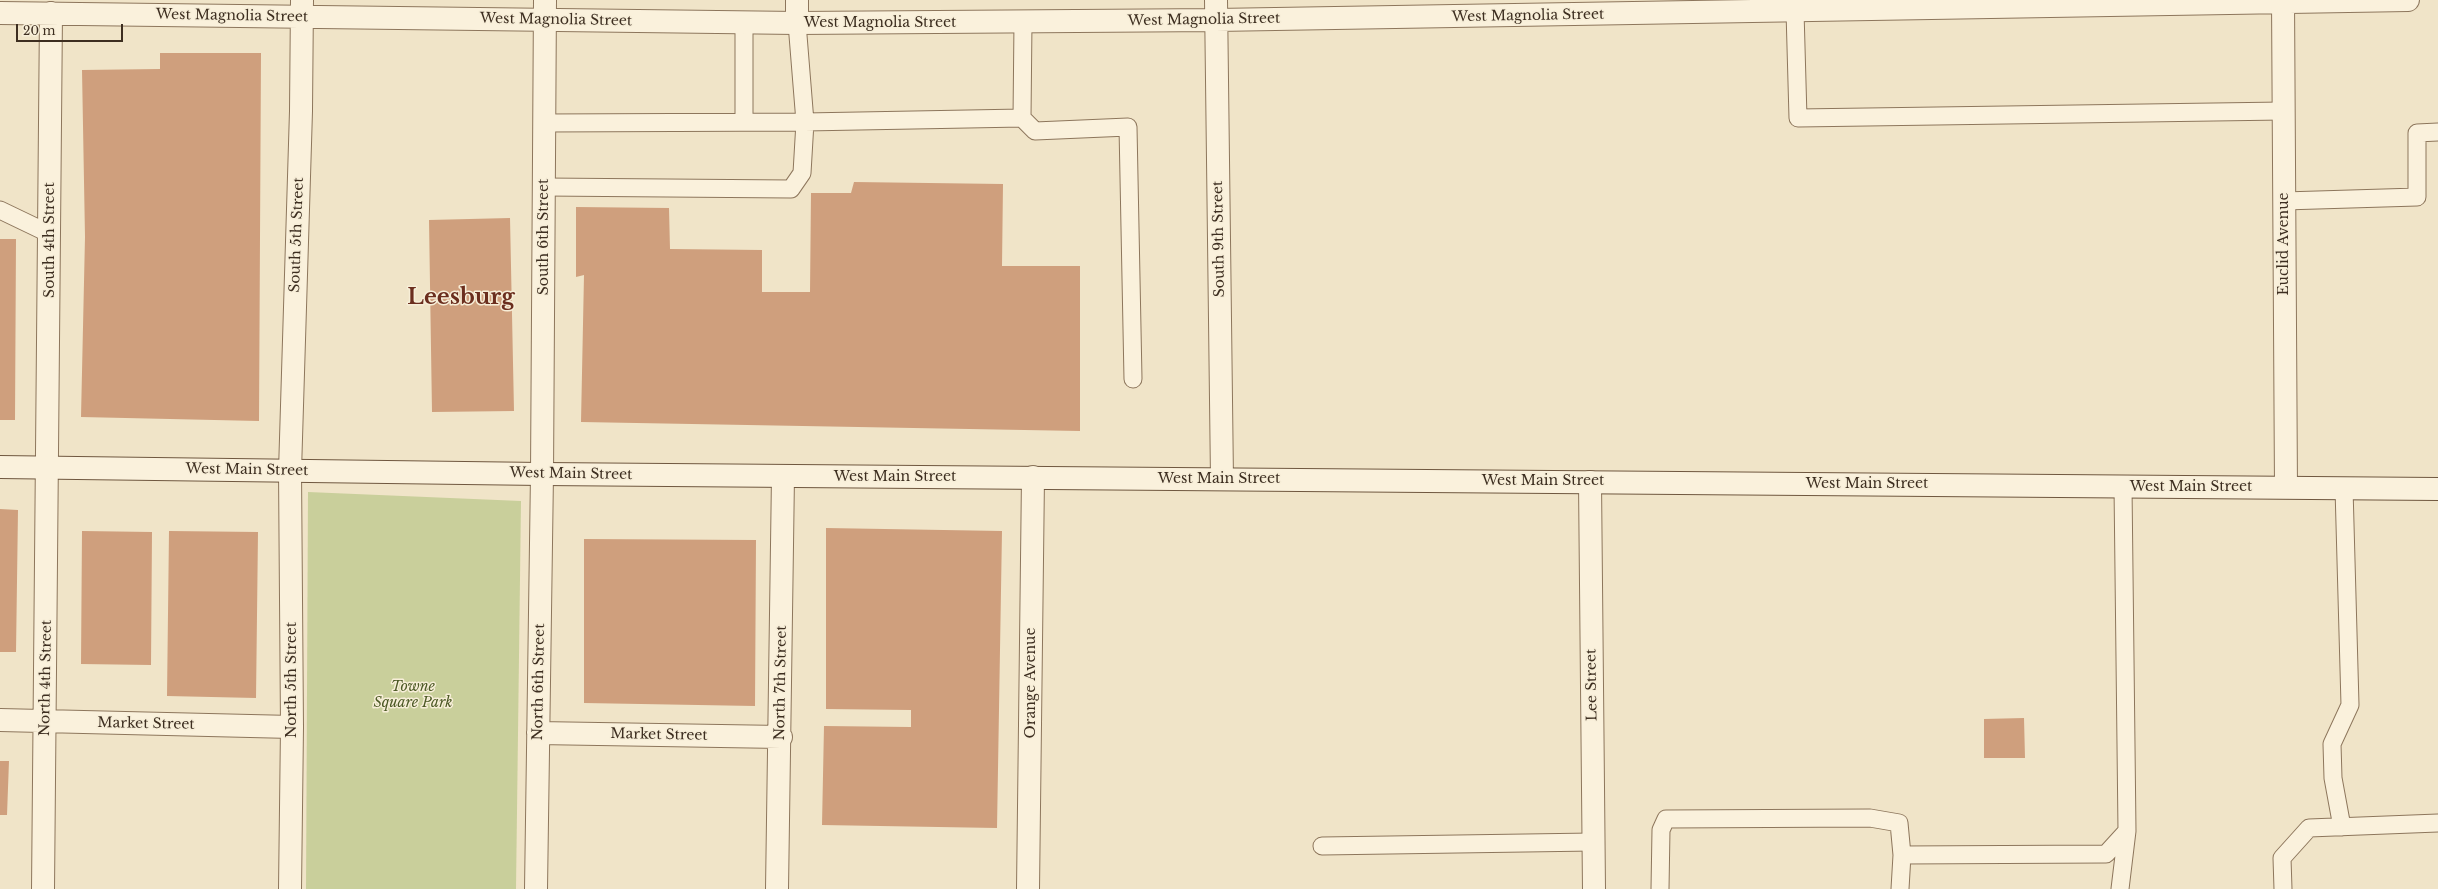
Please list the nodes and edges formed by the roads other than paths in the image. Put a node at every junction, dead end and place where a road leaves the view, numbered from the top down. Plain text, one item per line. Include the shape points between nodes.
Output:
1 (797, 0) edge
2 (2408, 0) edge
3 (2283, 1) edge
4 (302, 8) edge
5 (545, 10) edge
6 (1216, 10) edge
7 (1795, 11) junction
8 (0, 13) edge
9 (51, 13) junction
10 (744, 22) junction
11 (1022, 22) junction
12 (797, 23) junction
13 (2284, 111) junction
14 (1022, 118) junction
15 (744, 122) junction
16 (805, 122) junction
17 (544, 123) junction
18 (2438, 132) edge
19 (544, 187) junction
20 (2284, 201) junction
21 (0, 210) edge
22 (50, 234) junction
23 (1133, 379) dead end
24 (0, 467) edge
25 (48, 468) junction
26 (290, 470) junction
27 (542, 474) junction
28 (783, 476) junction
29 (1033, 477) junction
30 (1222, 479) junction
31 (1590, 482) junction
32 (2123, 486) junction
33 (2286, 487) junction
34 (2344, 488) junction
35 (2438, 489) edge
36 (0, 720) edge
37 (46, 721) junction
38 (292, 727) junction
39 (538, 733) junction
40 (780, 737) junction
41 (2438, 823) edge
42 (2342, 827) junction
43 (2127, 831) junction
44 (1593, 842) junction
45 (1322, 846) dead end
46 (1902, 855) junction
47 (43, 889) edge
48 (290, 889) edge
49 (536, 889) edge
50 (778, 889) edge
51 (1028, 889) edge
52 (1594, 889) edge
53 (1660, 889) edge
54 (1900, 889) edge
55 (2120, 889) edge
56 (2283, 889) edge

1 - 12 street
2 - 3 street, West Magnolia Street
3 - 7 street, West Magnolia Street
3 - 13 street, Euclid Avenue
4 - 5 street, West Magnolia Street
4 - 9 street, West Magnolia Street
4 - 26 street, South 5th Street
5 - 10 street, West Magnolia Street
5 - 17 street, South 6th Street
6 - 7 street, West Magnolia Street
6 - 11 street, West Magnolia Street
6 - 30 street, South 9th Street
7 - 13 lane via 1798,118
8 - 9 street, West Magnolia Street
9 - 22 street, South 4th Street
10 - 12 street, West Magnolia Street
10 - 15 lane
11 - 12 street, West Magnolia Street
11 - 14 lane
12 - 16 lane
13 - 20 street, Euclid Avenue
14 - 16 lane
14 - 23 lane via 1035,131 1128,127
15 - 16 lane
15 - 17 lane
16 - 19 lane via 802,173 791,189
17 - 19 street, South 6th Street
18 - 20 lane via 2417,133 2417,197
19 - 27 street, South 6th Street
20 - 33 street, Euclid Avenue
21 - 22 lane
22 - 25 street, South 4th Street
24 - 25 street, West Main Street
25 - 26 street, West Main Street
25 - 37 street, North 4th Street
26 - 27 street, West Main Street
26 - 38 street, North 5th Street
27 - 28 street, West Main Street
27 - 39 street, North 6th Street
28 - 29 street, West Main Street
28 - 40 street, North 7th Street
29 - 30 street, West Main Street
29 - 51 street, Orange Avenue
30 - 31 street, West Main Street
31 - 32 street, West Main Street
31 - 44 street, Lee Street
32 - 33 street, West Main Street
32 - 43 lane
33 - 34 street, West Main Street
34 - 35 street, West Main Street
34 - 42 lane via 2350,704 2332,744 2333,778
36 - 37 street, Market Street
37 - 38 street, Market Street
37 - 47 street, North 4th Street
38 - 48 street, North 5th Street
39 - 40 street, Market Street
39 - 49 street, North 6th Street
40 - 50 street, North 7th Street
41 - 42 lane
42 - 56 lane via 2308,828 2282,858
43 - 46 lane via 2106,854
43 - 55 lane
44 - 45 lane
44 - 52 street, Lee Street
46 - 53 lane via 1899,823 1870,818 1666,818 1661,830
46 - 54 lane

